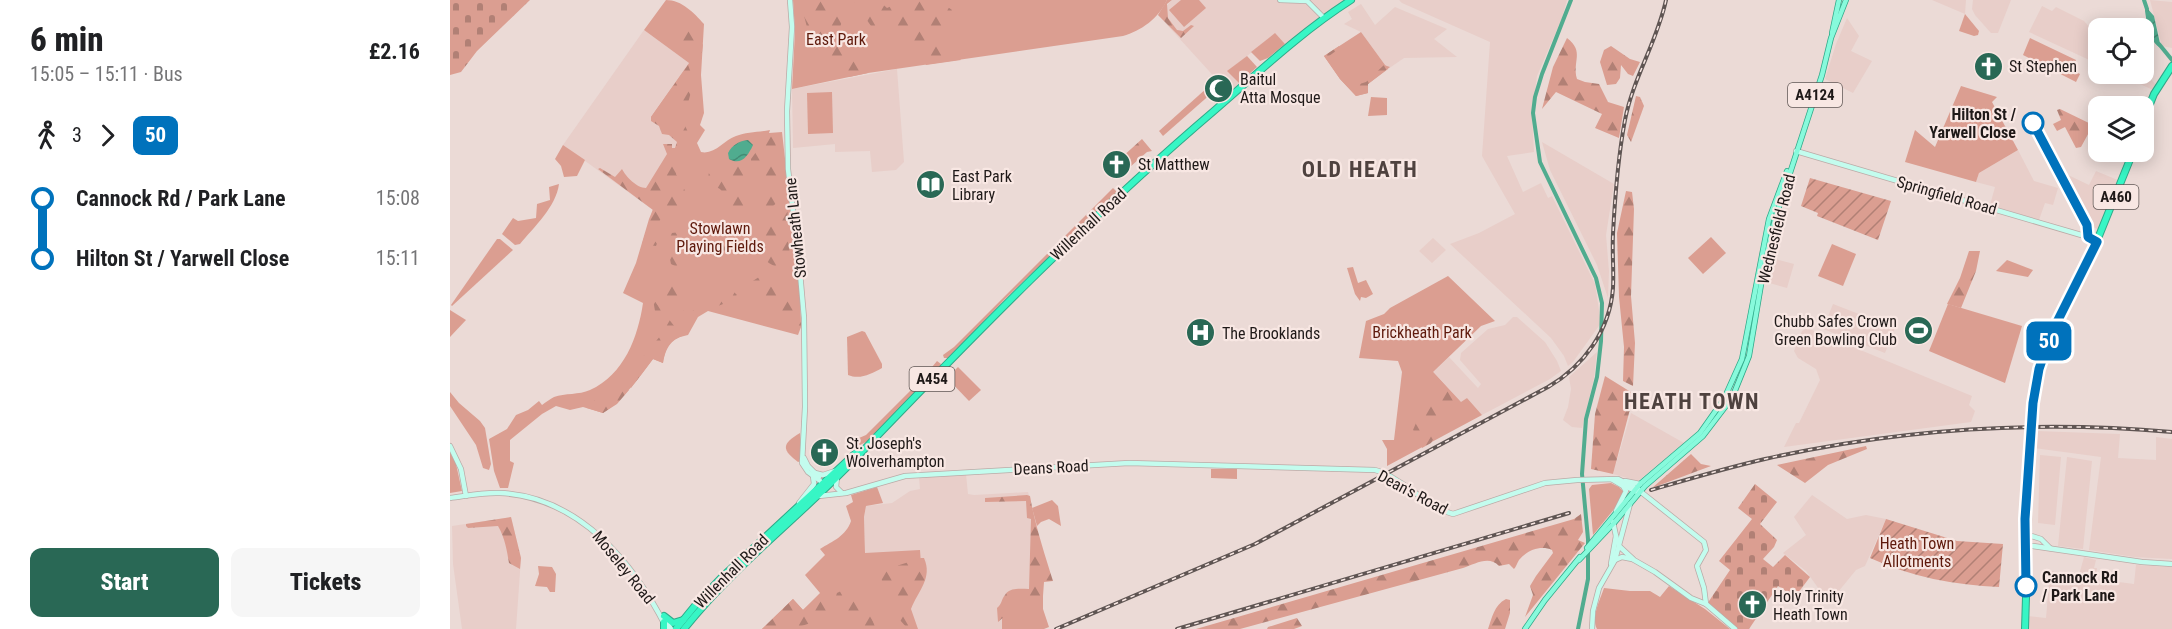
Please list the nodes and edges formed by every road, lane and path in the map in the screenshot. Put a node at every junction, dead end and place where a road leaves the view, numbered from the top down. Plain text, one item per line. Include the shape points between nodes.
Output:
1 (790, 0) edge
2 (1280, 0) edge
3 (1351, 0) edge
4 (1839, 0) edge
5 (1846, 0) edge
6 (1324, 18) junction
7 (1831, 38) junction
8 (2172, 66) edge
9 (2154, 98) edge
10 (1796, 151) junction
11 (2129, 162) edge
12 (1772, 219) junction
13 (2097, 242) junction
14 (1751, 304) junction
15 (1757, 307) junction
16 (1701, 434) junction
17 (450, 446) edge
18 (1279, 467) joint
19 (836, 473) junction
20 (814, 475) junction
21 (1611, 479) junction
22 (1623, 480) junction
23 (1616, 482) junction
24 (1640, 484) junction
25 (825, 485) junction
26 (1636, 490) junction
27 (842, 493) junction
28 (466, 496) junction
29 (450, 498) edge
30 (815, 499) junction
31 (1631, 502) junction
32 (794, 510) junction
33 (1623, 512) junction
34 (1615, 513) junction
35 (1628, 518) junction
36 (1614, 523) junction
37 (1601, 533) junction
38 (2025, 534) junction
39 (1617, 541) junction
40 (2026, 545) junction
41 (2050, 548) junction
42 (1615, 560) junction
43 (1634, 560) junction
44 (2172, 564) edge
45 (1609, 570) junction
46 (1704, 588) junction
47 (1691, 598) junction
48 (1706, 604) junction
49 (684, 620) junction
50 (665, 623) edge
51 (676, 629) edge
52 (685, 629) edge
53 (1526, 629) edge
54 (1592, 629) edge
55 (1735, 629) edge
56 (2025, 629) edge

1 - 20 street, Stowheath Lane via 788,169 804,318 804,467
2 - 6 street via 1307,1
3 - 6 highway, Willenhall Road / A454
4 - 7 main road, Wednesfield Road / A4124
5 - 7 main road, Wednesfield Road / A4124
6 - 19 highway, Willenhall Road / A454 via 1124,190 1036,272
7 - 10 main road, Wednesfield Road / A4124
8 - 9 highway
10 - 12 main road, Wednesfield Road / A4124
10 - 13 street, Springfield Road
11 - 13 highway, A460
12 - 14 main road, Wednesfield Road / A4124
12 - 15 main road, Wednesfield Road / A4124
13 - 38 highway, A460 via 2051,334 2039,369 2033,403
14 - 15 main road
14 - 16 main road, A4124 via 1737,372
15 - 16 main road, A4124 via 1749,356 1740,381 1725,409
16 - 24 main road, A4124
16 - 26 main road, A4124
17 - 28 street via 461,469
18 - 21 street, Dean's Road via 1382,472 1435,508 1453,514 1545,483
18 - 27 street, Deans Road via 1129,462 967,471 905,476
19 - 20 street
19 - 25 highway, Willenhall Road / A454
19 - 27 street via 836,487
20 - 25 street, Stowheath Lane
20 - 32 street via 814,484
21 - 22 street
21 - 23 street
22 - 24 street
22 - 26 street
23 - 26 street
23 - 34 street via 1626,491
24 - 26 main road, A4124
25 - 27 street
25 - 30 highway, Willenhall Road / A454
25 - 32 highway, Willenhall Road / A454
26 - 31 main road, A4124
26 - 34 main road, A4124
26 - 46 street via 1704,542 1706,550 1697,566
27 - 30 street, Deans Road
28 - 29 street, Moseley Road
28 - 50 street, Moseley Road via 512,494 573,514 608,542
30 - 52 highway, Willenhall Road / A454 via 742,566
31 - 33 main road, A4124
31 - 35 street
32 - 49 highway, Willenhall Road / A454 via 721,578
33 - 35 street
33 - 36 main road, A4124
34 - 36 street
34 - 37 main road, A4124
35 - 39 street
36 - 37 main road, A4124
36 - 39 street
37 - 53 main road, A4124
38 - 40 highway, A460
38 - 41 street via 2041,539
39 - 42 street
39 - 43 street
39 - 45 street
40 - 41 street
40 - 56 highway, A460
41 - 44 street
42 - 43 street
42 - 45 street
43 - 47 street
45 - 54 street via 1596,599
46 - 47 street via 1702,595
46 - 48 street
47 - 48 street
48 - 55 street
49 - 50 highway
49 - 51 highway, Willenhall Road / A454

